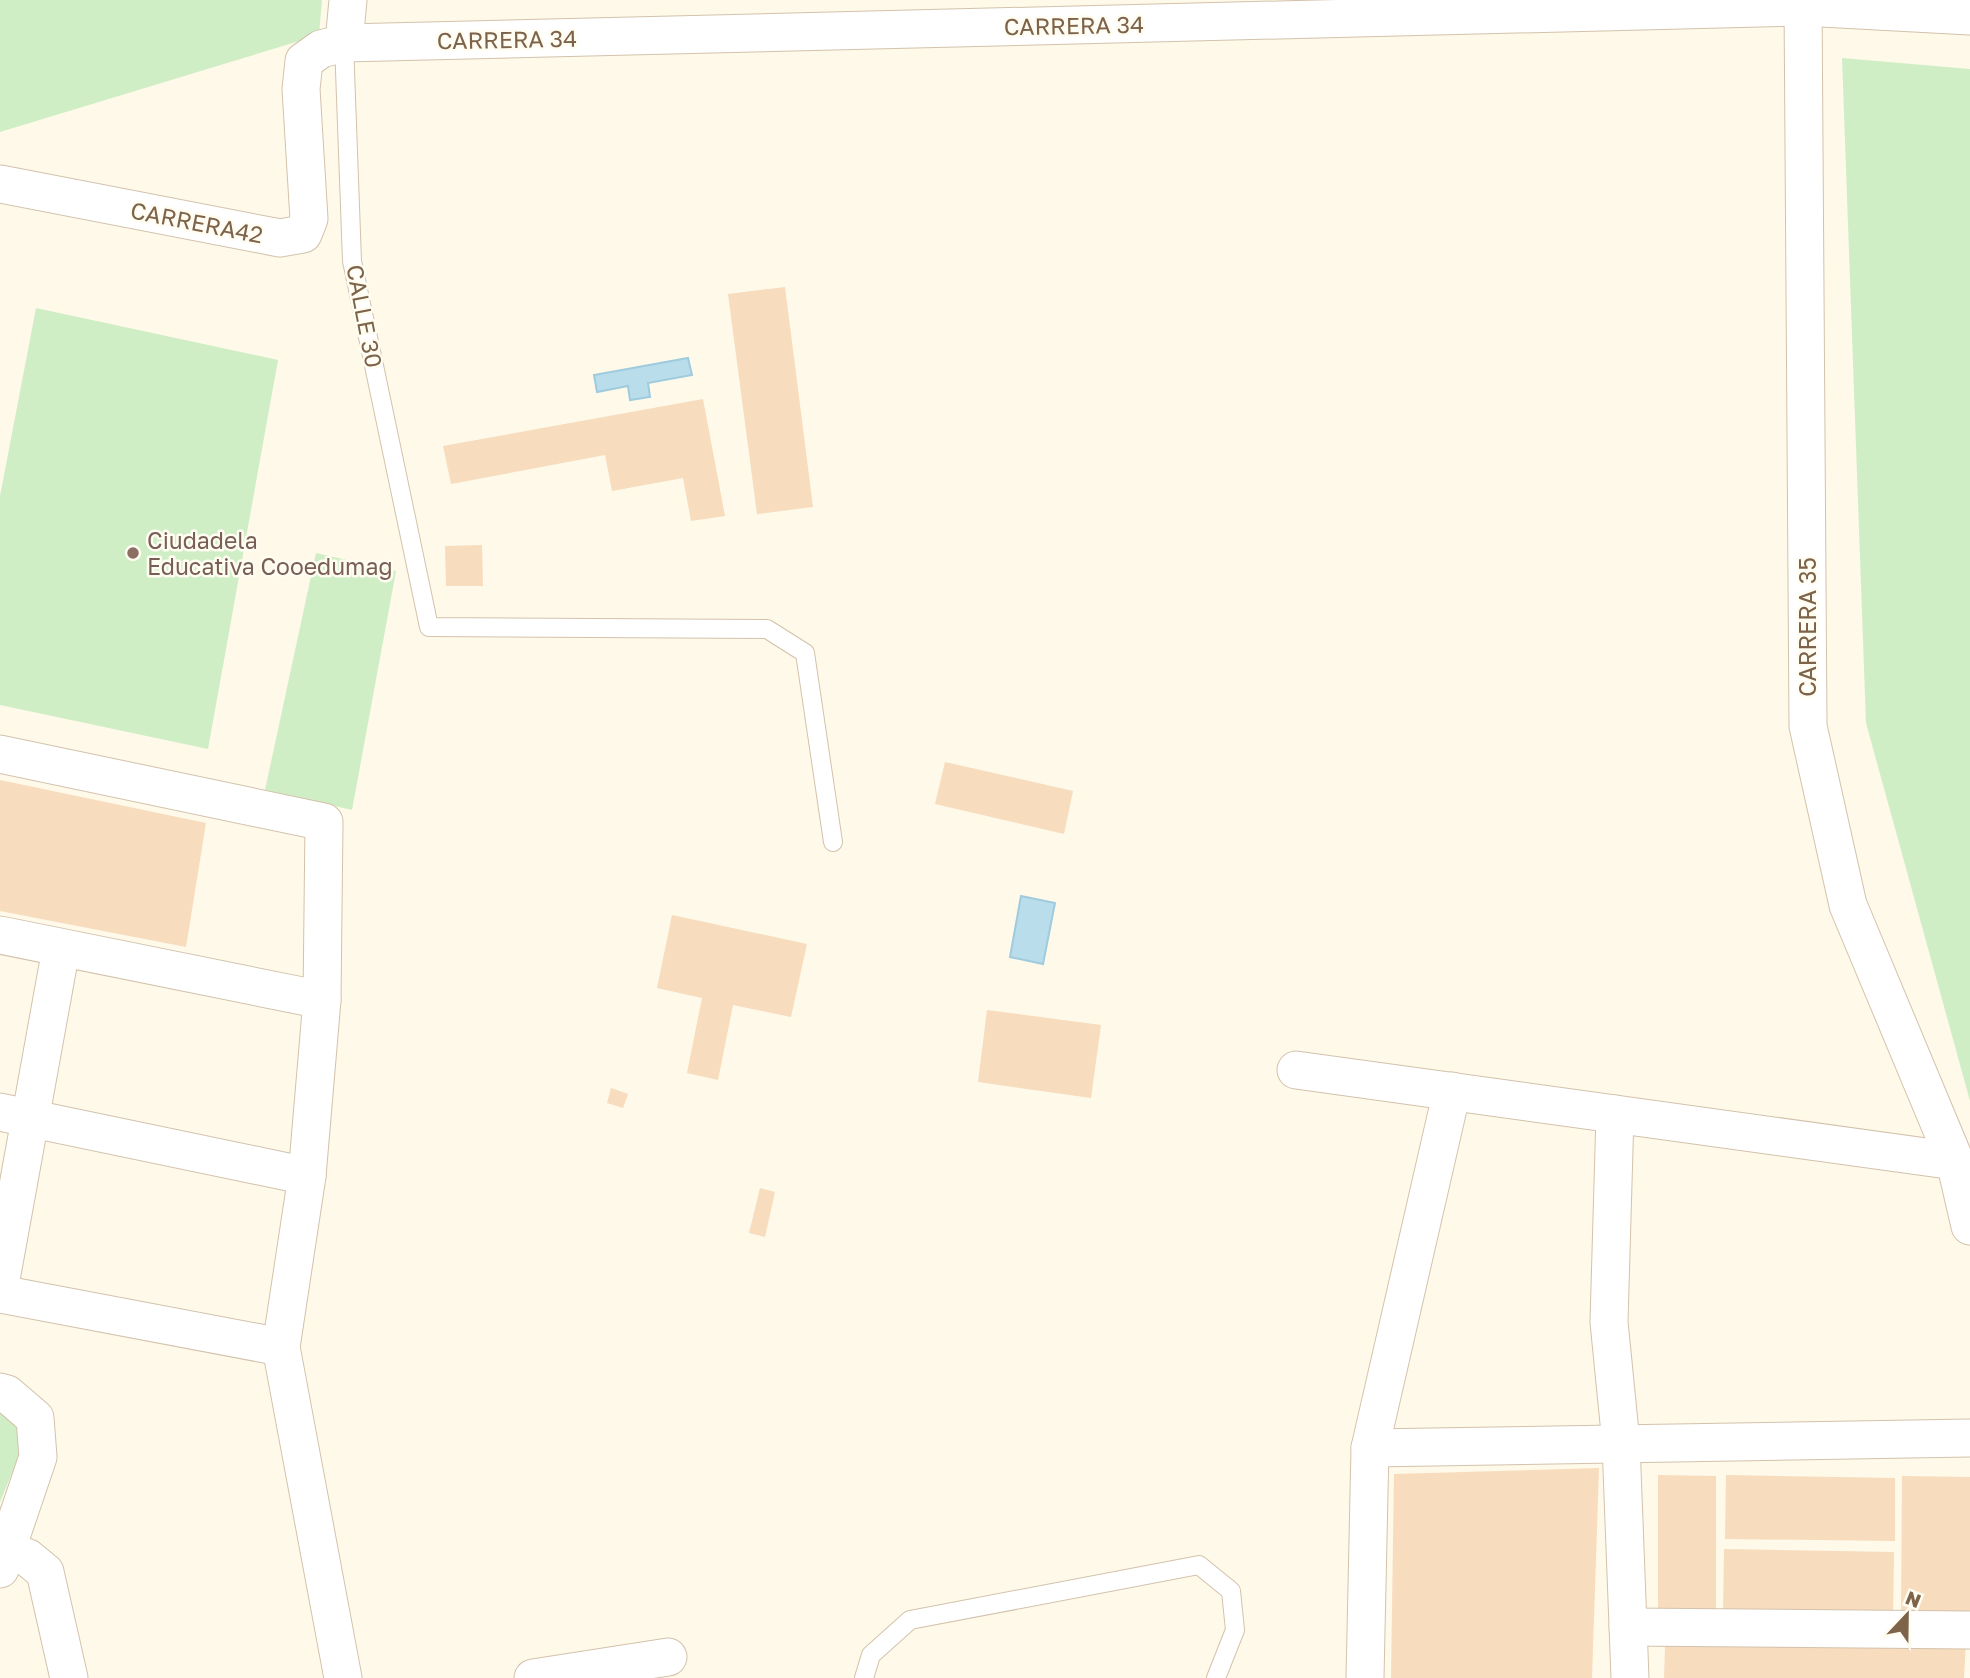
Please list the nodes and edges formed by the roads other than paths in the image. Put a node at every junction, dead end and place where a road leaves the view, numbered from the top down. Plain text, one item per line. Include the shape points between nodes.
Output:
1 (348, 0) edge
2 (1803, 4) edge
3 (1970, 16) edge
4 (344, 43) junction
5 (0, 184) edge
6 (0, 754) edge
7 (833, 842) dead end
8 (0, 935) edge
9 (61, 949) junction
10 (322, 1000) junction
11 (1296, 1070) dead end
12 (1452, 1091) junction
13 (1615, 1114) junction
14 (15, 1115) edge
15 (1955, 1161) junction
16 (307, 1176) junction
17 (1970, 1226) edge
18 (0, 1285) edge
19 (0, 1294) edge
20 (281, 1347) junction
21 (0, 1392) edge
22 (1970, 1438) edge
23 (1621, 1443) junction
24 (1370, 1448) junction
25 (2, 1555) edge
26 (1628, 1627) junction
27 (1970, 1630) edge
28 (668, 1657) dead end
29 (69, 1678) edge
30 (343, 1678) edge
31 (533, 1678) edge
32 (864, 1678) edge
33 (1216, 1678) edge
34 (1365, 1678) edge
35 (1630, 1678) edge

1 - 4 street, CALLE 30
2 - 3 street, CARRERA 34
2 - 4 street, CARRERA 34
2 - 15 street, CARRERA 35 via 1808,726 1847,905
4 - 5 street, CARRERA42 via 321,48 304,61 301,89 309,219 303,234 281,238
4 - 7 lane, CALLE 30 via 352,261 429,627 767,629 805,653
6 - 10 street via 324,822
8 - 9 street
9 - 10 street
9 - 14 street
10 - 16 street
11 - 12 street
12 - 13 street
12 - 24 street
13 - 15 street
13 - 23 street via 1609,1322
14 - 16 street
14 - 18 street
15 - 17 street, CARRERA 35
16 - 20 street
19 - 20 street
20 - 30 street
21 - 25 street via 35,1418 38,1457
22 - 23 street
23 - 24 street
23 - 26 street
24 - 34 street
25 - 29 street via 28,1558 45,1572
26 - 27 street
26 - 35 street
28 - 31 street
32 - 33 lane via 872,1654 910,1620 1199,1565 1231,1591 1236,1630

